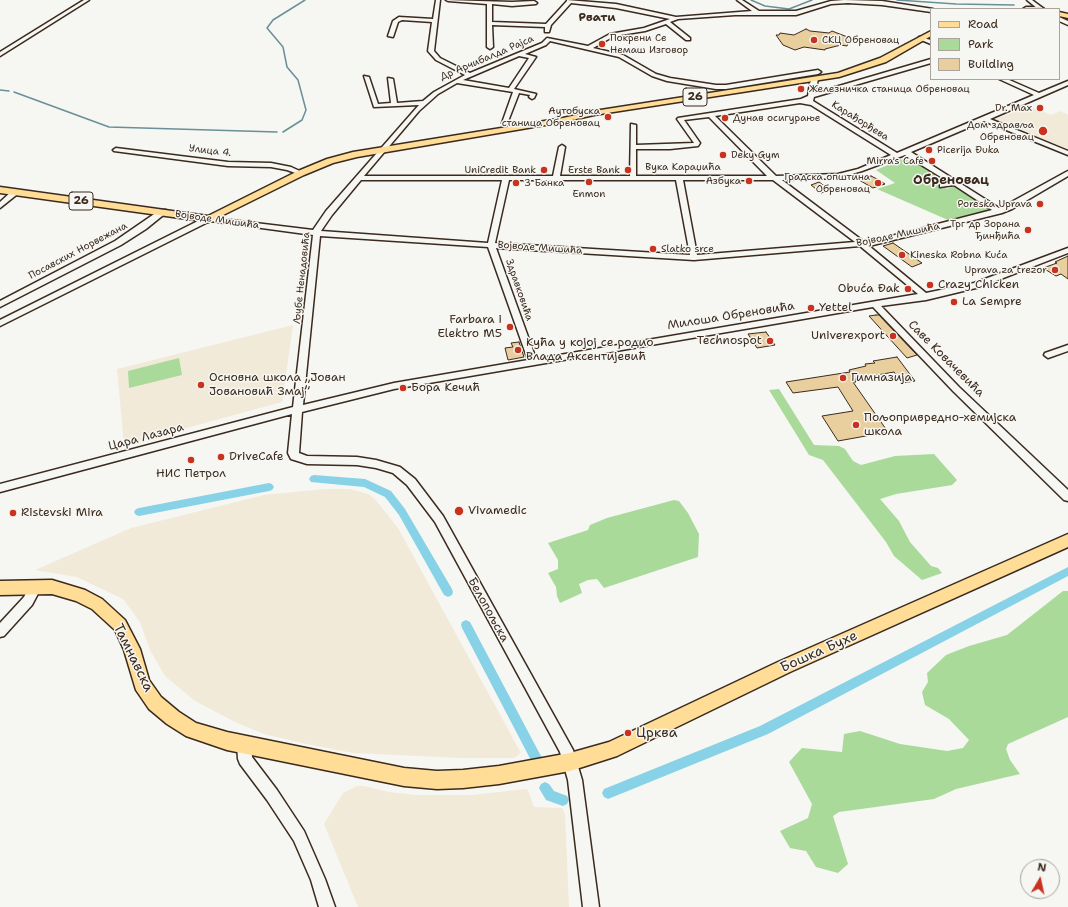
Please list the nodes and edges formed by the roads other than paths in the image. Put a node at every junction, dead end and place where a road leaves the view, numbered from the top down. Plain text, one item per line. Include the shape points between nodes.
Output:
1 (87, 0) edge
2 (438, 0) edge
3 (448, 0) edge
4 (740, 0) edge
5 (1026, 0) edge
6 (1029, 0) edge
7 (569, 1) edge
8 (844, 1) edge
9 (489, 2) junction
10 (534, 3) dead end
11 (1028, 8) edge
12 (1040, 8) edge
13 (930, 10) edge
14 (758, 13) junction
15 (1068, 16) edge
16 (677, 18) junction
17 (434, 21) junction
18 (667, 22) junction
19 (489, 23) junction
20 (1068, 23) edge
21 (547, 26) junction
22 (930, 34) edge
23 (391, 36) dead end
24 (921, 38) junction
25 (549, 39) junction
26 (688, 39) dead end
27 (930, 42) edge
28 (490, 47) dead end
29 (588, 48) junction
30 (0, 54) edge
31 (520, 55) junction
32 (930, 61) edge
33 (470, 75) junction
34 (366, 77) dead end
35 (390, 79) dead end
36 (1004, 80) edge
37 (456, 81) junction
38 (815, 82) junction
39 (1068, 83) edge
40 (829, 90) junction
41 (513, 91) junction
42 (1038, 95) junction
43 (811, 96) junction
44 (532, 98) dead end
45 (803, 101) junction
46 (424, 103) junction
47 (813, 103) junction
48 (394, 105) junction
49 (710, 114) junction
50 (985, 118) junction
51 (505, 123) dead end
52 (633, 124) dead end
53 (562, 147) dead end
54 (633, 147) junction
55 (384, 149) junction
56 (116, 150) dead end
57 (906, 152) junction
58 (1068, 153) edge
59 (897, 156) junction
60 (301, 173) junction
61 (1068, 173) edge
62 (506, 177) junction
63 (556, 177) junction
64 (633, 177) junction
65 (679, 177) junction
66 (361, 178) junction
67 (774, 178) junction
68 (955, 183) junction
69 (942, 186) dead end
70 (0, 190) edge
71 (16, 192) junction
72 (0, 206) edge
73 (999, 211) junction
74 (163, 212) junction
75 (209, 219) junction
76 (317, 234) junction
77 (862, 244) junction
78 (491, 245) junction
79 (1068, 250) edge
80 (694, 258) junction
81 (926, 297) junction
82 (0, 304) edge
83 (876, 306) junction
84 (0, 323) edge
85 (1068, 348) edge
86 (1048, 355) dead end
87 (533, 363) junction
88 (299, 409) junction
89 (0, 488) edge
90 (1068, 497) edge
91 (1068, 540) edge
92 (36, 586) junction
93 (0, 588) edge
94 (0, 632) edge
95 (244, 744) junction
96 (570, 762) junction
97 (327, 907) edge
98 (591, 907) edge

1 - 30 street
2 - 17 street
3 - 9 street
4 - 14 street
5 - 11 street via 1030,6
6 - 12 street
7 - 16 street via 616,6
7 - 21 street
8 - 13 street
8 - 14 street via 801,12
9 - 10 street
9 - 19 street
14 - 16 street
15 - 20 street via 1065,20
16 - 18 street
17 - 23 street via 401,18 396,21
17 - 33 street via 430,47 432,53
18 - 26 street
18 - 29 street via 612,36
19 - 21 street
19 - 28 street
21 - 25 street
22 - 24 main road, 26
24 - 27 street
24 - 38 main road, 26 via 879,62
25 - 29 street
25 - 31 street, Др Арчибалда Рајса
29 - 38 street via 628,59 660,78 678,82 726,88
31 - 33 street, Др Арчибалда Рајса
31 - 41 street via 533,58
32 - 40 street
33 - 37 street, Др Арчибалда Рајса
34 - 48 street via 375,105
35 - 48 street
36 - 42 street
37 - 41 street
37 - 46 street, Др Арчибалда Рајса
38 - 40 street via 820,89
38 - 43 street, Карађорђева
38 - 55 main road, 26 via 614,109
39 - 42 street, Вука Караџића
40 - 43 street
41 - 44 street via 533,94
41 - 51 street
42 - 50 street, Вука Караџића
43 - 45 street, Карађорђева
43 - 47 street, Карађорђева
45 - 47 street, Карађорђева
45 - 49 street, Карађорђева
46 - 48 street
46 - 55 street, Др Арчибалда Рајса
47 - 59 street, Карађорђева
49 - 54 street, Карађорђева via 680,120 696,145
49 - 67 street
50 - 57 street, Вука Караџића
50 - 58 street
52 - 54 street
53 - 63 street
54 - 64 street
55 - 60 main road, 26 via 344,157
55 - 66 street, Љубе Ненадовића
56 - 60 street, Улица 4. via 228,164 271,165
57 - 59 street, Вука Караџића
57 - 68 street
59 - 67 street, Вука Караџића via 843,175
60 - 75 main road, 26
61 - 73 street, Војводе Мишића
62 - 63 street, Вука Караџића
62 - 66 street, Вука Караџића
62 - 78 street
63 - 64 street, Вука Караџића
64 - 65 street, Вука Караџића
65 - 67 street, Вука Караџића
65 - 80 street
66 - 76 street, Љубе Ненадовића via 329,213 318,228
67 - 77 street
68 - 69 street
68 - 73 street
70 - 71 main road, Војводе Мишића / 26
71 - 72 street
71 - 74 main road, Војводе Мишића / 26
73 - 77 street, Војводе Мишића
74 - 75 main road, Војводе Мишића / 26
74 - 82 street, Посавских Норвежана via 118,243
75 - 76 street, Војводе Мишића
75 - 84 street
76 - 78 street, Војводе Мишића
76 - 88 street, Љубе Ненадовића
77 - 80 street, Војводе Мишића
77 - 81 street
78 - 80 street, Војводе Мишића
78 - 87 street, Здравковића
79 - 81 street, Милоша Обреновића via 977,285
81 - 83 street, Милоша Обреновића
83 - 87 street, Милоша Обреновића
83 - 90 street, Саве Ковачевића via 956,389
85 - 86 street
87 - 88 street, Милоша Обреновића via 416,382
88 - 89 street, Цара Лазара
88 - 96 street, Белопољска via 294,456 307,460 376,464 396,470 411,482 438,519 561,740
91 - 96 main road, Бошка Бухе via 784,667 612,750
92 - 93 main road, Тамнавска
92 - 94 street via 28,601
92 - 95 main road, Тамнавска via 52,587 80,595 108,613 120,625 132,649 142,684 156,703 173,718 192,730
95 - 96 main road, Бошка Бухе via 404,777 437,780 499,775
95 - 97 street via 245,759 299,836
96 - 98 street, Белопољска via 576,787

